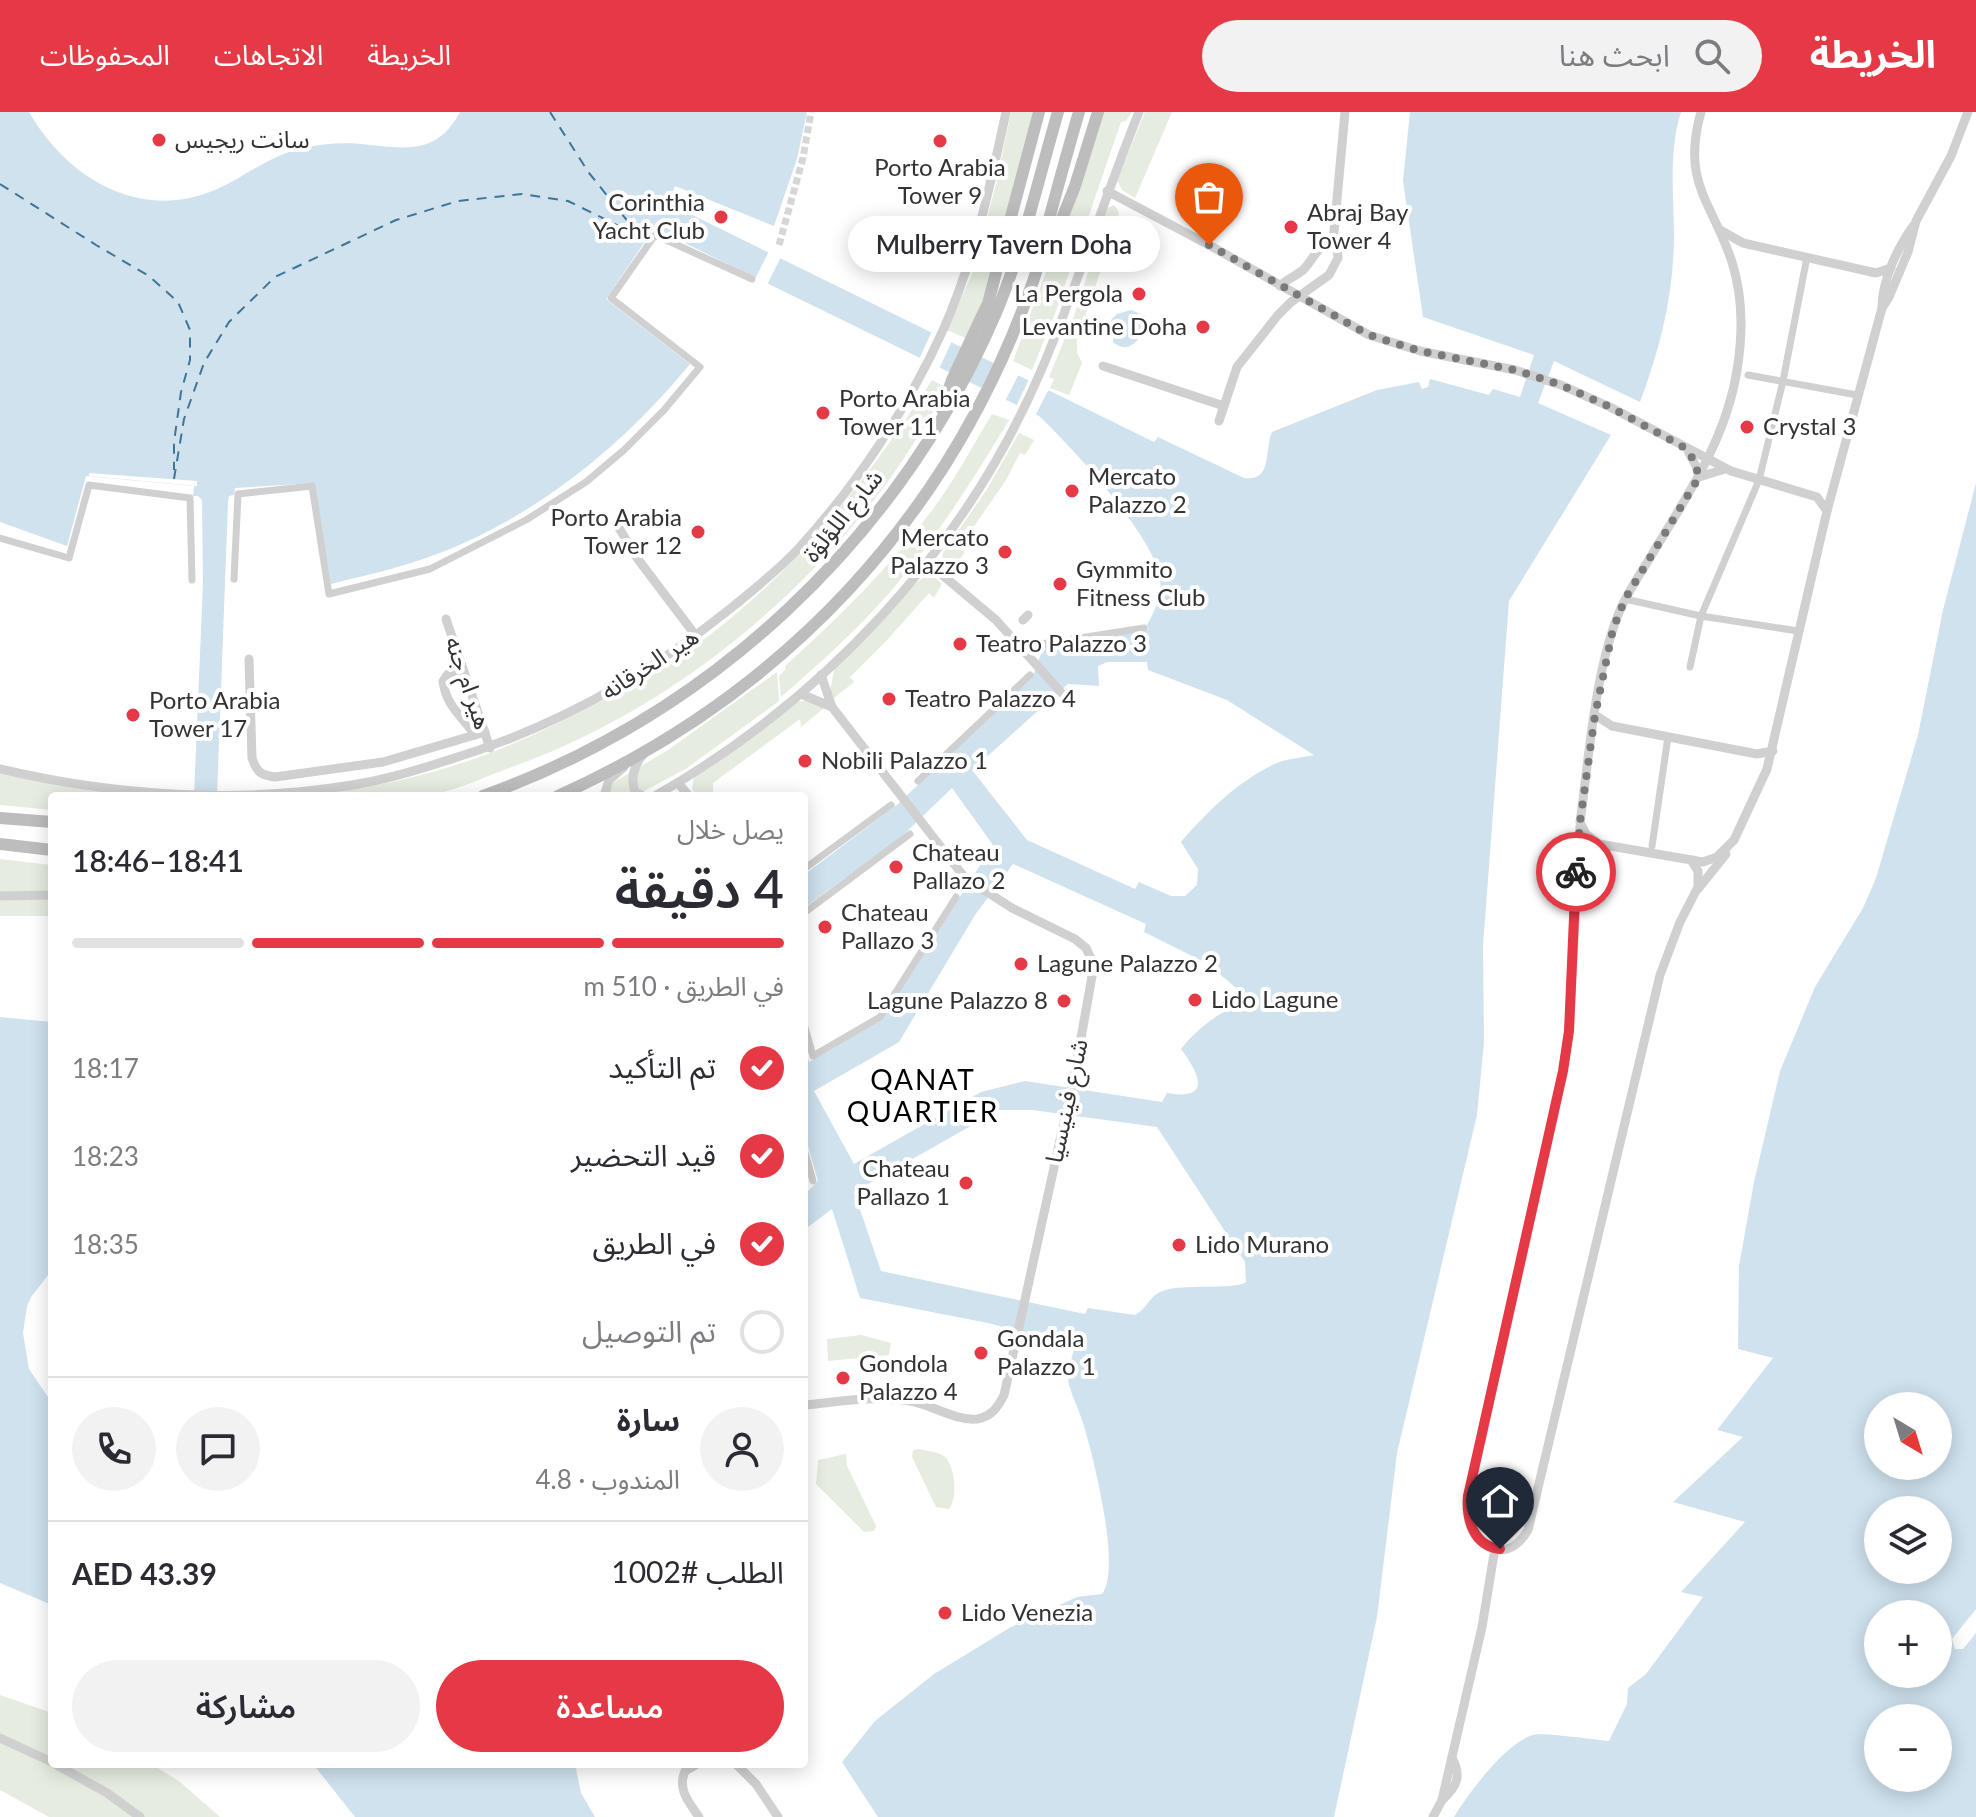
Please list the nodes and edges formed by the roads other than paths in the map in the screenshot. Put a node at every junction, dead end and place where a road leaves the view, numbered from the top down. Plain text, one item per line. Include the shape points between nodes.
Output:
1 (1006, 112) edge
2 (1039, 112) edge
3 (1058, 112) edge
4 (1079, 112) edge
5 (1098, 112) edge
6 (1139, 112) edge
7 (1345, 112) edge
8 (1701, 112) edge
9 (1968, 112) edge
10 (1107, 191) junction
11 (1916, 221) junction
12 (1717, 228) junction
13 (1333, 242) junction
14 (1807, 257) junction
15 (1891, 268) junction
16 (752, 279) dead end
17 (1032, 285) junction
18 (1280, 286) junction
19 (1298, 296) junction
20 (1882, 308) junction
21 (975, 346) junction
22 (1103, 366) dead end
23 (1748, 375) dead end
24 (1783, 381) junction
25 (1857, 395) junction
26 (1224, 406) junction
27 (1219, 421) dead end
28 (1682, 446) junction
29 (1708, 460) junction
30 (1726, 469) junction
31 (1699, 477) junction
32 (1759, 480) junction
33 (1827, 511) junction
34 (619, 528) dead end
35 (0, 538) edge
36 (928, 563) junction
37 (234, 579) dead end
38 (192, 580) dead end
39 (1625, 599) junction
40 (1701, 616) junction
41 (446, 619) dead end
42 (1144, 628) dead end
43 (1798, 631) junction
44 (696, 636) junction
45 (1041, 644) dead end
46 (249, 659) dead end
47 (1690, 667) dead end
48 (463, 670) junction
49 (821, 675) junction
50 (1030, 675) dead end
51 (801, 694) junction
52 (1068, 700) dead end
53 (832, 707) junction
54 (1595, 715) junction
55 (480, 733) junction
56 (1668, 737) junction
57 (652, 747) junction
58 (490, 748) junction
59 (1773, 751) junction
60 (0, 769) edge
61 (918, 781) dead end
62 (678, 783) junction
63 (164, 792) edge
64 (271, 792) edge
65 (493, 792) edge
66 (566, 792) edge
67 (605, 792) edge
68 (637, 792) edge
69 (661, 792) edge
70 (686, 792) edge
71 (891, 805) dead end
72 (0, 818) edge
73 (48, 822) edge
74 (1580, 822) junction
75 (910, 834) dead end
76 (1734, 840) junction
77 (0, 844) edge
78 (1599, 844) junction
79 (1652, 846) dead end
80 (48, 850) edge
81 (1691, 860) junction
82 (1576, 862) junction
83 (808, 866) edge
84 (1696, 892) junction
85 (48, 895) edge
86 (0, 896) edge
87 (956, 897) dead end
88 (808, 910) edge
89 (808, 1038) edge
90 (808, 1163) edge
91 (813, 1181) dead end
92 (808, 1405) edge
93 (1495, 1548) junction
94 (0, 1738) edge
95 (48, 1760) edge
96 (63, 1768) edge
97 (690, 1768) edge
98 (740, 1768) edge
99 (140, 1817) edge
100 (699, 1817) edge
101 (778, 1817) edge
102 (1433, 1817) edge

1 - 44 street, هير الخرقانه via 980,229 943,329 896,418 797,549
2 - 21 main road
3 - 21 main road, شارع اللؤلؤة via 1009,277
4 - 17 main road
5 - 17 main road via 1075,186
6 - 10 street
7 - 13 street
8 - 12 street via 1696,177
9 - 11 street
10 - 18 street
10 - 36 street via 1065,313 1021,416 979,491
11 - 15 street
11 - 20 street
12 - 14 street via 1743,243
12 - 29 street via 1737,280 1742,317 1732,395
13 - 18 street
13 - 19 street via 1338,258 1329,275
14 - 15 street via 1876,273
14 - 24 street
15 - 20 street
16 - 37 street via 655,235 611,298 700,367 624,450 526,520 430,569 329,594 312,486 238,494
17 - 57 main road via 965,434 922,502 806,634 743,687
18 - 19 street
19 - 26 street via 1237,367
19 - 28 street via 1386,342 1561,385
20 - 25 street
21 - 65 main road, شارع اللؤلؤة via 936,428 865,529 807,593 701,682 638,724 574,759
22 - 26 street
23 - 24 street
24 - 25 street
24 - 32 street
25 - 33 street
26 - 27 street
28 - 29 street
28 - 31 street
29 - 30 street
29 - 31 street
30 - 31 street
30 - 32 street
31 - 39 street
32 - 33 street via 1817,497
32 - 40 street
33 - 43 street
34 - 44 street
35 - 38 street via 69,558 89,485 190,498
36 - 49 street
36 - 52 street via 996,620
39 - 40 street
39 - 54 street via 1613,629
40 - 43 street
40 - 47 street
41 - 48 street, هير ام جنه
42 - 45 street
43 - 59 street
44 - 58 street, هير الخرقانه via 585,706
46 - 55 street via 252,758 263,776 383,762
48 - 55 street, هير ام جنه
48 - 55 street via 448,674 444,691 448,705
49 - 51 street
49 - 53 street, شارع فينيسيا
50 - 61 street
51 - 53 street, شارع فينيسيا
51 - 62 street
53 - 92 street, شارع فينيسيا via 961,874 1012,908 1075,939 1094,965 1075,1072 998,1407 984,1417 956,1416 907,1400
54 - 56 street via 1612,726
54 - 74 street
55 - 58 street, هير ام جنه
56 - 59 street via 1757,754
56 - 79 street
57 - 66 main road
57 - 67 street via 609,780
57 - 68 street via 637,763 633,789
58 - 64 street, هير الخرقانه via 352,785
59 - 76 street
60 - 63 street, هير الخرقانه via 92,786
62 - 69 street
62 - 70 street
71 - 83 street
72 - 73 main road
74 - 78 street
74 - 82 street
75 - 88 street
76 - 81 street via 1713,859
76 - 84 street
77 - 80 main road
78 - 81 street
78 - 82 street
81 - 84 street via 1699,877
82 - 93 street via 1563,1071 1468,1496 1472,1528 1484,1544
84 - 93 street via 1660,975 1528,1530 1518,1542
85 - 86 street
87 - 89 street via 880,1017 813,1056
90 - 91 street
93 - 102 street via 1451,1758 1457,1783
94 - 95 street
96 - 99 street
97 - 100 street via 681,1783
98 - 101 street

